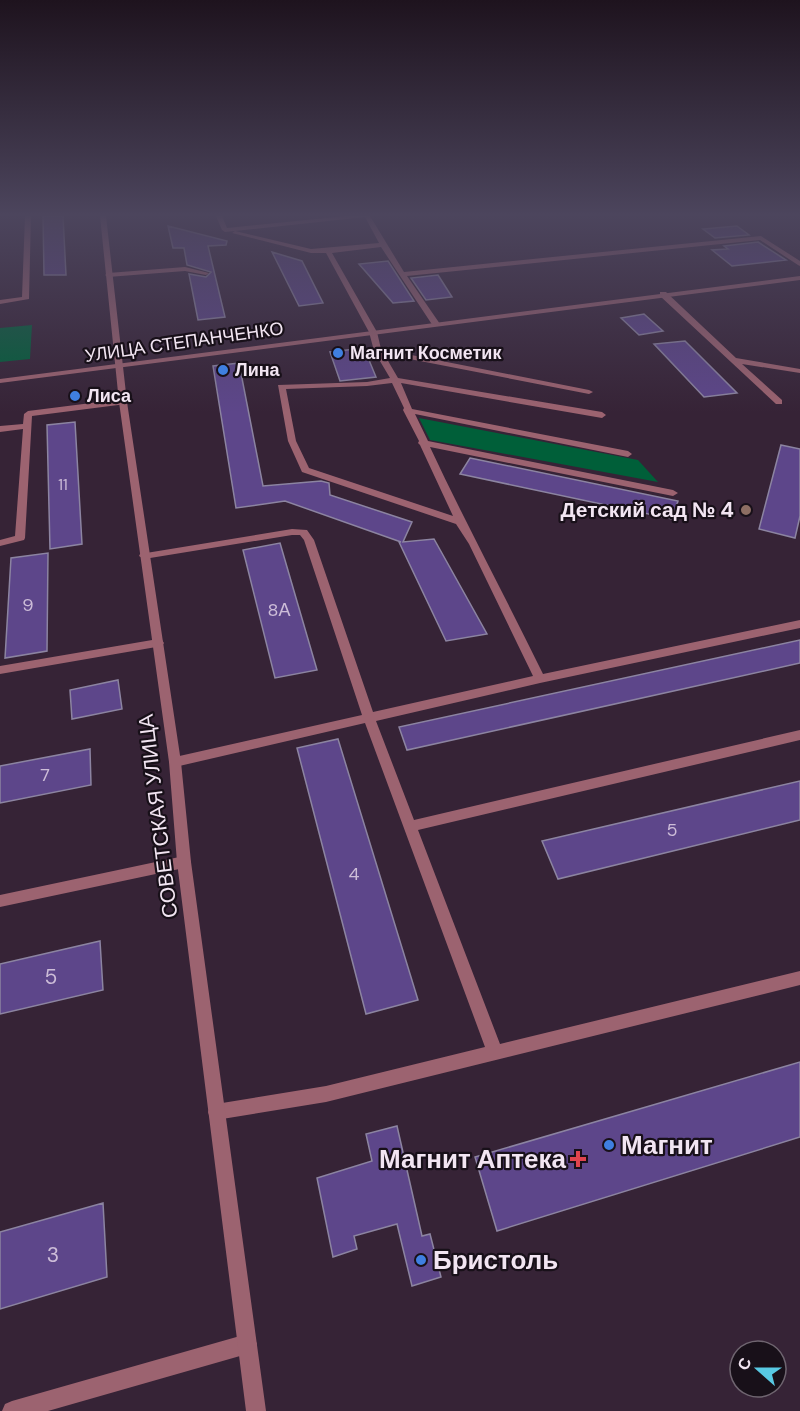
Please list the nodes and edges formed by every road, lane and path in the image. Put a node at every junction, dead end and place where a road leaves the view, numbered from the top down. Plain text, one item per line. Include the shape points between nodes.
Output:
1 (26, 282) edge
2 (109, 282) edge
3 (345, 282) edge
4 (409, 282) edge
5 (774, 282) edge
6 (663, 294) junction
7 (0, 302) edge
8 (436, 324) junction
9 (373, 332) junction
10 (378, 351) junction
11 (733, 360) junction
12 (120, 367) junction
13 (800, 371) edge
14 (395, 380) junction
15 (0, 381) edge
16 (589, 392) dead end
17 (123, 402) junction
18 (779, 402) dead end
19 (407, 410) junction
20 (602, 415) dead end
21 (27, 426) junction
22 (0, 429) edge
23 (423, 443) junction
24 (628, 454) dead end
25 (673, 493) dead end
26 (460, 522) junction
27 (0, 543) edge
28 (144, 556) junction
29 (800, 624) edge
30 (158, 643) junction
31 (0, 670) edge
32 (540, 679) junction
33 (370, 720) junction
34 (800, 735) edge
35 (175, 762) junction
36 (411, 826) junction
37 (184, 862) junction
38 (0, 901) edge
39 (800, 978) edge
40 (495, 1053) junction
41 (216, 1112) junction
42 (247, 1344) junction
43 (12, 1411) edge
44 (256, 1411) edge

1 - 7 street via 25,299
2 - 12 street, СОВЕТСКАЯ УЛИЦА
3 - 9 street
4 - 8 street
5 - 6 street, УЛИЦА СТЕПАНЧЕНКО
6 - 8 street, УЛИЦА СТЕПАНЧЕНКО
6 - 11 street
8 - 9 street, УЛИЦА СТЕПАНЧЕНКО
9 - 10 street
9 - 12 street, УЛИЦА СТЕПАНЧЕНКО
10 - 14 street
10 - 16 street
11 - 13 street
11 - 18 street
12 - 15 street, УЛИЦА СТЕПАНЧЕНКО
12 - 17 street, СОВЕТСКАЯ УЛИЦА
14 - 19 street
14 - 20 street
14 - 26 street via 281,387 292,441 304,470
17 - 21 street via 28,414
17 - 28 street, СОВЕТСКАЯ УЛИЦА
19 - 23 street
19 - 24 street
21 - 22 street
21 - 27 street via 20,538
23 - 25 street
23 - 26 street
26 - 32 street
28 - 30 street, СОВЕТСКАЯ УЛИЦА
28 - 33 street via 303,532
29 - 32 street
30 - 31 street
30 - 35 street, СОВЕТСКАЯ УЛИЦА
32 - 33 street
33 - 35 street
33 - 36 street
34 - 36 street
35 - 37 street, СОВЕТСКАЯ УЛИЦА
36 - 40 street
37 - 38 street
37 - 41 street, СОВЕТСКАЯ УЛИЦА
39 - 40 street
40 - 41 street via 326,1094
41 - 42 street, СОВЕТСКАЯ УЛИЦА
42 - 43 street
42 - 44 street, СОВЕТСКАЯ УЛИЦА

